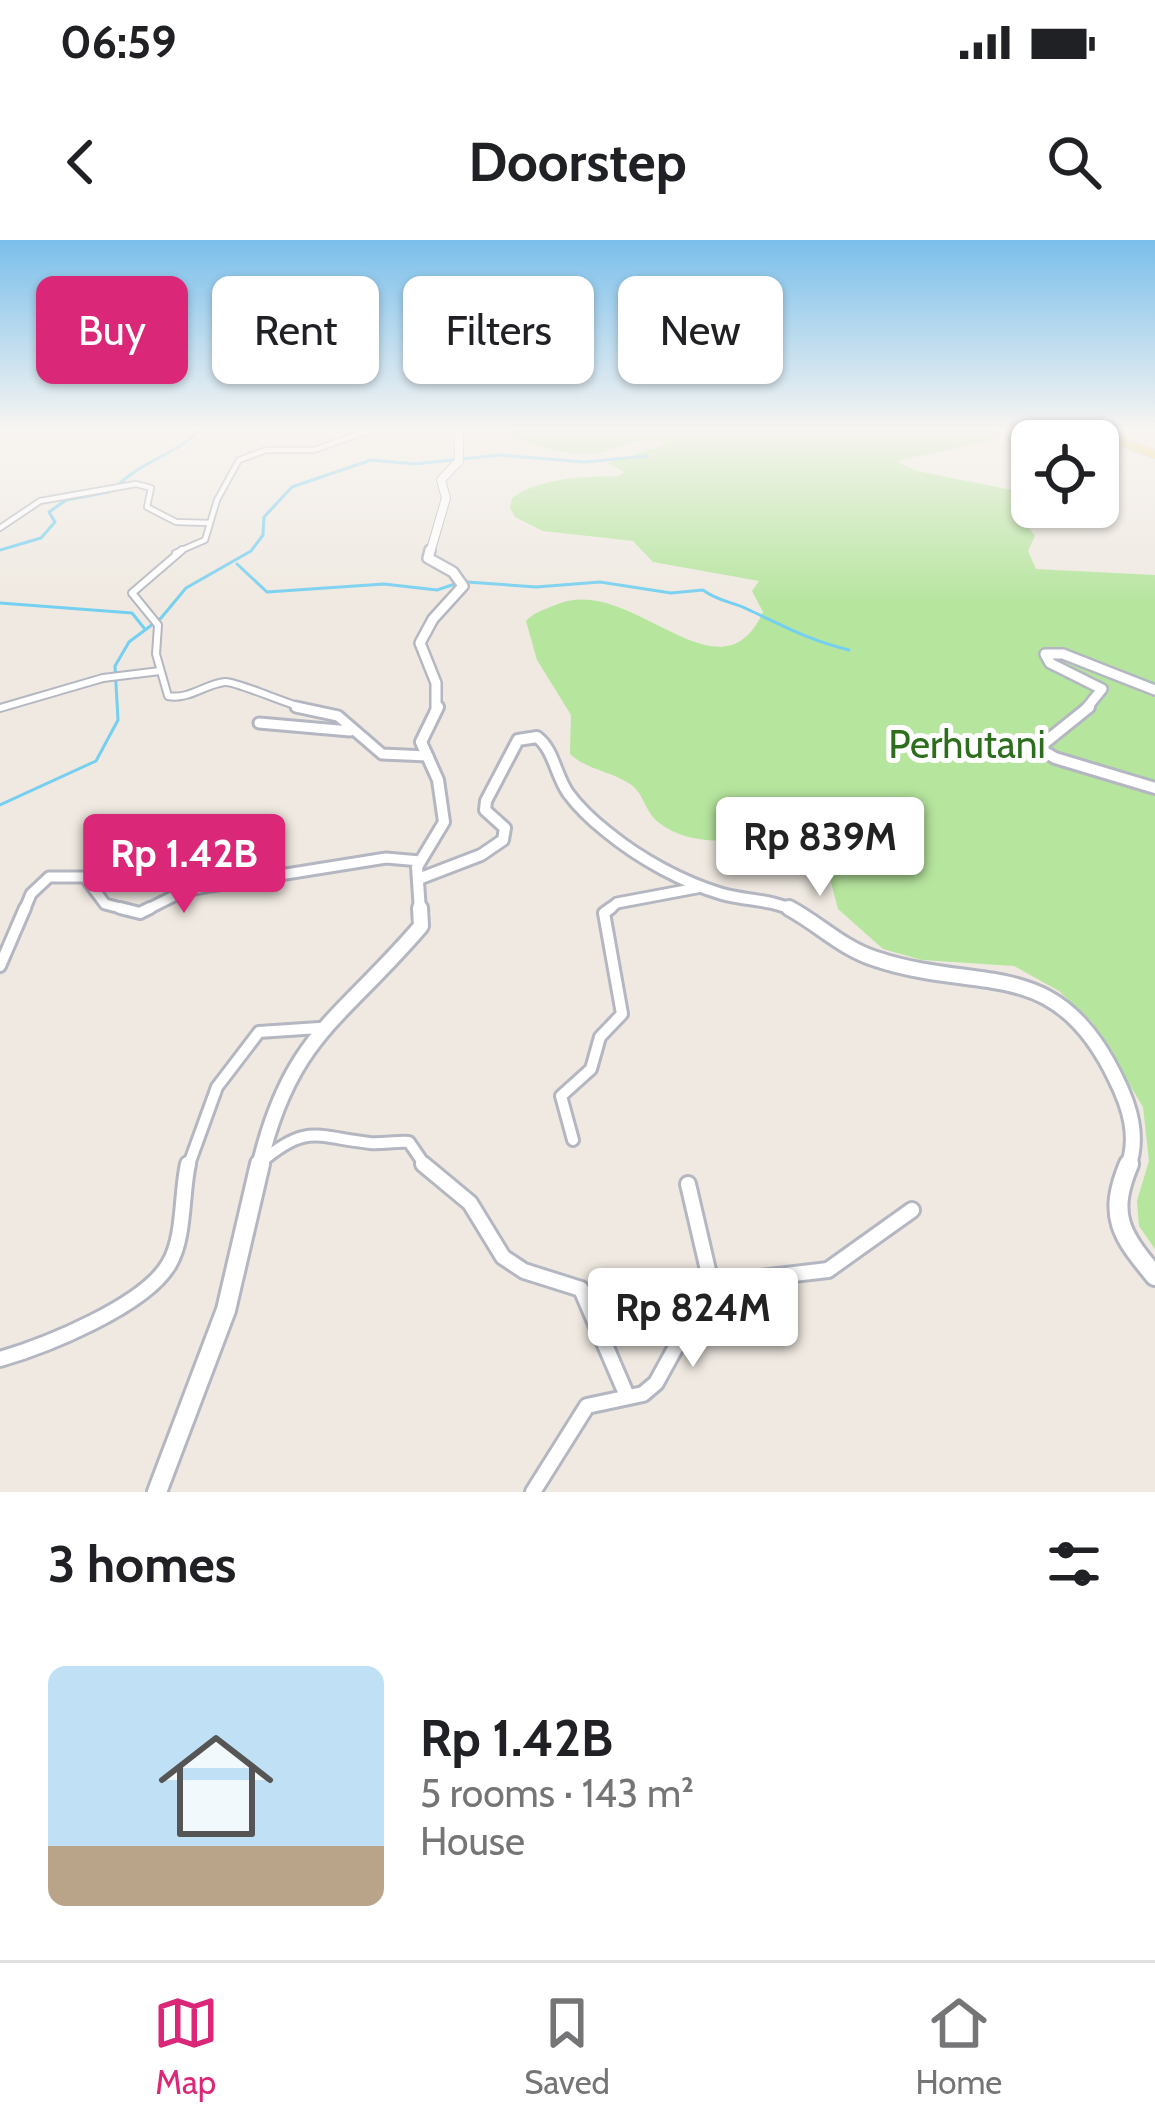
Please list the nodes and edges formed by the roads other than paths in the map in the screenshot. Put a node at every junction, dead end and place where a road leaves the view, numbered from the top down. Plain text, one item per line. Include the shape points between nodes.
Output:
1 (113, 486) edge
2 (137, 486) edge
3 (226, 486) edge
4 (443, 486) edge
5 (209, 523) junction
6 (0, 528) edge
7 (160, 671) junction
8 (1155, 690) edge
9 (0, 708) edge
10 (259, 723) dead end
11 (350, 731) junction
12 (428, 756) junction
13 (1155, 788) edge
14 (242, 849) dead end
15 (421, 870) junction
16 (270, 880) junction
17 (702, 887) junction
18 (0, 966) edge
19 (319, 1028) junction
20 (574, 1140) dead end
21 (261, 1162) junction
22 (688, 1184) dead end
23 (912, 1210) dead end
24 (1155, 1276) edge
25 (708, 1292) junction
26 (0, 1359) edge
27 (627, 1396) junction
28 (157, 1492) edge
29 (533, 1492) edge

1 - 6 street via 40,501
2 - 5 street via 151,488 147,507 160,517
3 - 5 street
4 - 12 main road via 428,558 462,584 420,643 438,707 421,736
5 - 7 street via 205,540 172,554 132,593 157,623
7 - 9 street via 124,673
7 - 11 street via 173,698 230,681 277,703 338,716
8 - 13 main road via 1046,654 1102,689 1038,744 1044,754
10 - 11 street
11 - 12 street via 382,754
12 - 15 main road via 444,822
14 - 16 street
15 - 16 street via 386,858
15 - 17 main road via 481,855 503,840 505,828 486,801 518,740 533,736 547,742 550,766 606,833
15 - 19 main road via 421,926
16 - 18 street via 184,891 140,913 105,904 86,877 49,877 31,894
17 - 20 street via 617,903 604,913 622,1014 602,1034 591,1070 561,1096
17 - 24 main road via 776,902 854,953 930,973 1011,978 1067,1011 1086,1030 1130,1116 1132,1154 1117,1213
19 - 21 main road via 298,1059
19 - 26 street via 260,1032 209,1097 175,1249 158,1279 82,1325
21 - 27 street via 311,1132 409,1142 418,1160 470,1202 503,1257 581,1288
21 - 28 main road via 226,1308
22 - 25 street via 711,1271
23 - 25 street via 828,1270
25 - 27 street via 656,1383
27 - 29 street via 587,1406

